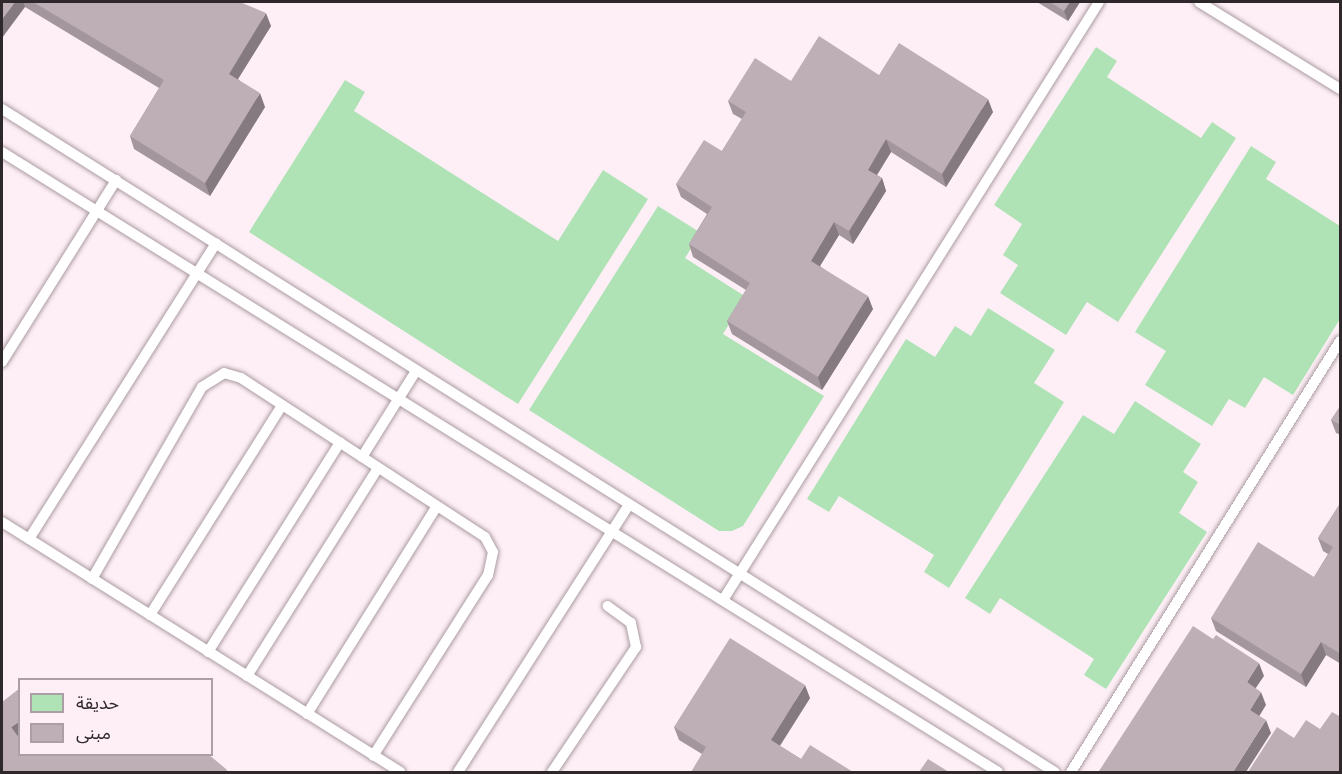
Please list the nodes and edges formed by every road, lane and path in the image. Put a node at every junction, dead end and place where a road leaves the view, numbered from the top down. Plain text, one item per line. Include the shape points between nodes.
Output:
1 (1099, 2) edge
2 (1199, 2) edge
3 (1341, 89) edge
4 (2, 109) edge
5 (2, 152) edge
6 (116, 180) junction
7 (96, 212) junction
8 (216, 243) junction
9 (197, 274) junction
10 (1341, 341) edge
11 (2, 362) edge
12 (416, 371) junction
13 (398, 399) junction
14 (282, 405) junction
15 (340, 442) junction
16 (362, 457) junction
17 (378, 468) junction
18 (437, 506) junction
19 (628, 506) junction
20 (2, 522) edge
21 (613, 531) junction
22 (29, 539) junction
23 (738, 575) junction
24 (92, 579) junction
25 (723, 600) junction
26 (608, 606) dead end
27 (150, 615) junction
28 (208, 652) junction
29 (247, 676) junction
30 (307, 714) junction
31 (373, 756) junction
32 (400, 772) edge
33 (458, 772) edge
34 (552, 772) edge
35 (998, 772) edge
36 (1055, 772) edge
37 (1071, 772) edge

1 - 23 lane
2 - 3 lane
4 - 6 lane
5 - 7 lane
6 - 7 lane
6 - 8 lane
7 - 9 lane
7 - 11 lane
8 - 9 lane
8 - 12 lane
9 - 13 lane
9 - 22 lane
10 - 37 lane
12 - 13 lane
12 - 19 lane
13 - 16 lane
13 - 21 lane
14 - 15 lane
14 - 24 lane via 233,374 208,380
14 - 27 lane
15 - 16 lane
15 - 28 lane
16 - 17 lane
17 - 18 lane
17 - 29 lane
18 - 30 lane
18 - 31 lane via 484,537 492,552 492,568
19 - 21 lane
19 - 23 lane
20 - 22 lane
21 - 25 lane
21 - 33 lane
22 - 24 lane
23 - 25 lane
23 - 36 lane
24 - 27 lane
25 - 35 lane
26 - 34 lane via 631,622 636,647
27 - 28 lane
28 - 29 lane
29 - 30 lane
30 - 31 lane
31 - 32 lane

